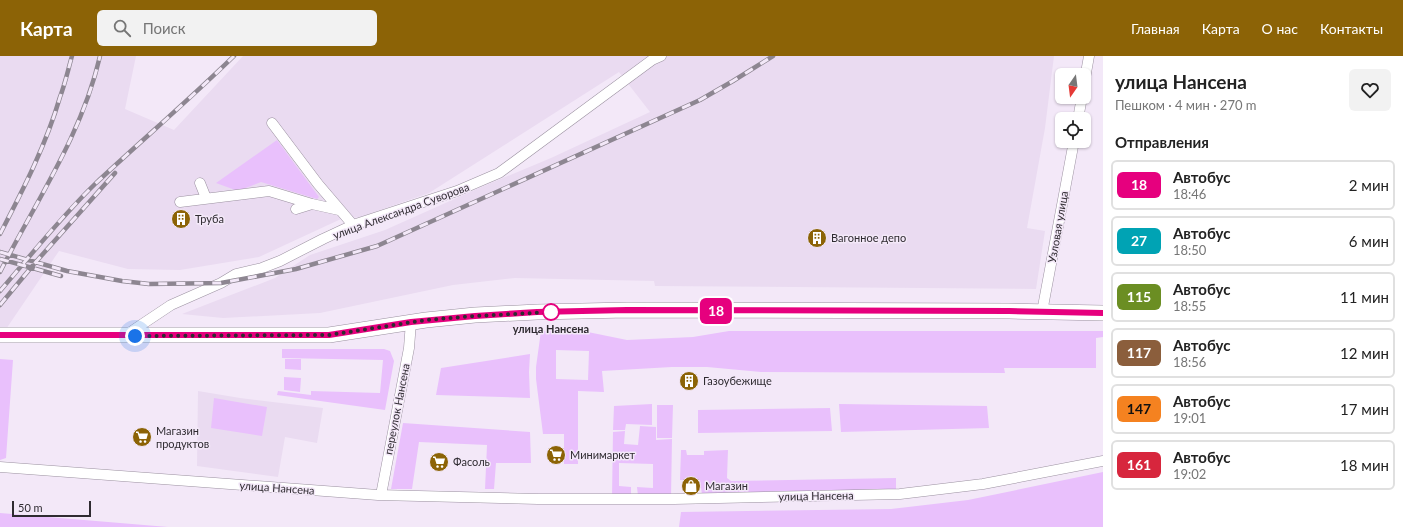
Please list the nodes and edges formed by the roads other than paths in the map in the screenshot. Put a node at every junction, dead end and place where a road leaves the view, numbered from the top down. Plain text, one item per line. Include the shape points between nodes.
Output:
1 (661, 56) edge
2 (1089, 56) edge
3 (1087, 68) edge
4 (272, 123) dead end
5 (1073, 148) edge
6 (200, 183) dead end
7 (206, 198) junction
8 (180, 202) dead end
9 (312, 204) junction
10 (296, 209) dead end
11 (339, 210) junction
12 (353, 225) junction
13 (1042, 312) junction
14 (1103, 313) edge
15 (411, 322) junction
16 (0, 335) edge
17 (124, 336) junction
18 (1103, 461) edge
19 (0, 467) edge
20 (381, 495) junction

1 - 12 street, улица Александра Суворова via 652,60 499,173 457,191
2 - 3 street
4 - 11 street
5 - 13 street, Узловая улица
6 - 7 street
7 - 8 street
7 - 9 street via 269,191
9 - 10 street
9 - 11 street
11 - 12 street
12 - 17 street, улица Александра Суворова via 280,262 236,274 171,305
13 - 14 main road
13 - 15 main road via 627,310 506,314
15 - 17 main road via 329,335
15 - 20 street, переулок Нансена via 409,348
16 - 17 main road
18 - 20 street, улица Нансена via 983,484 900,494 674,499
19 - 20 street, улица Нансена

